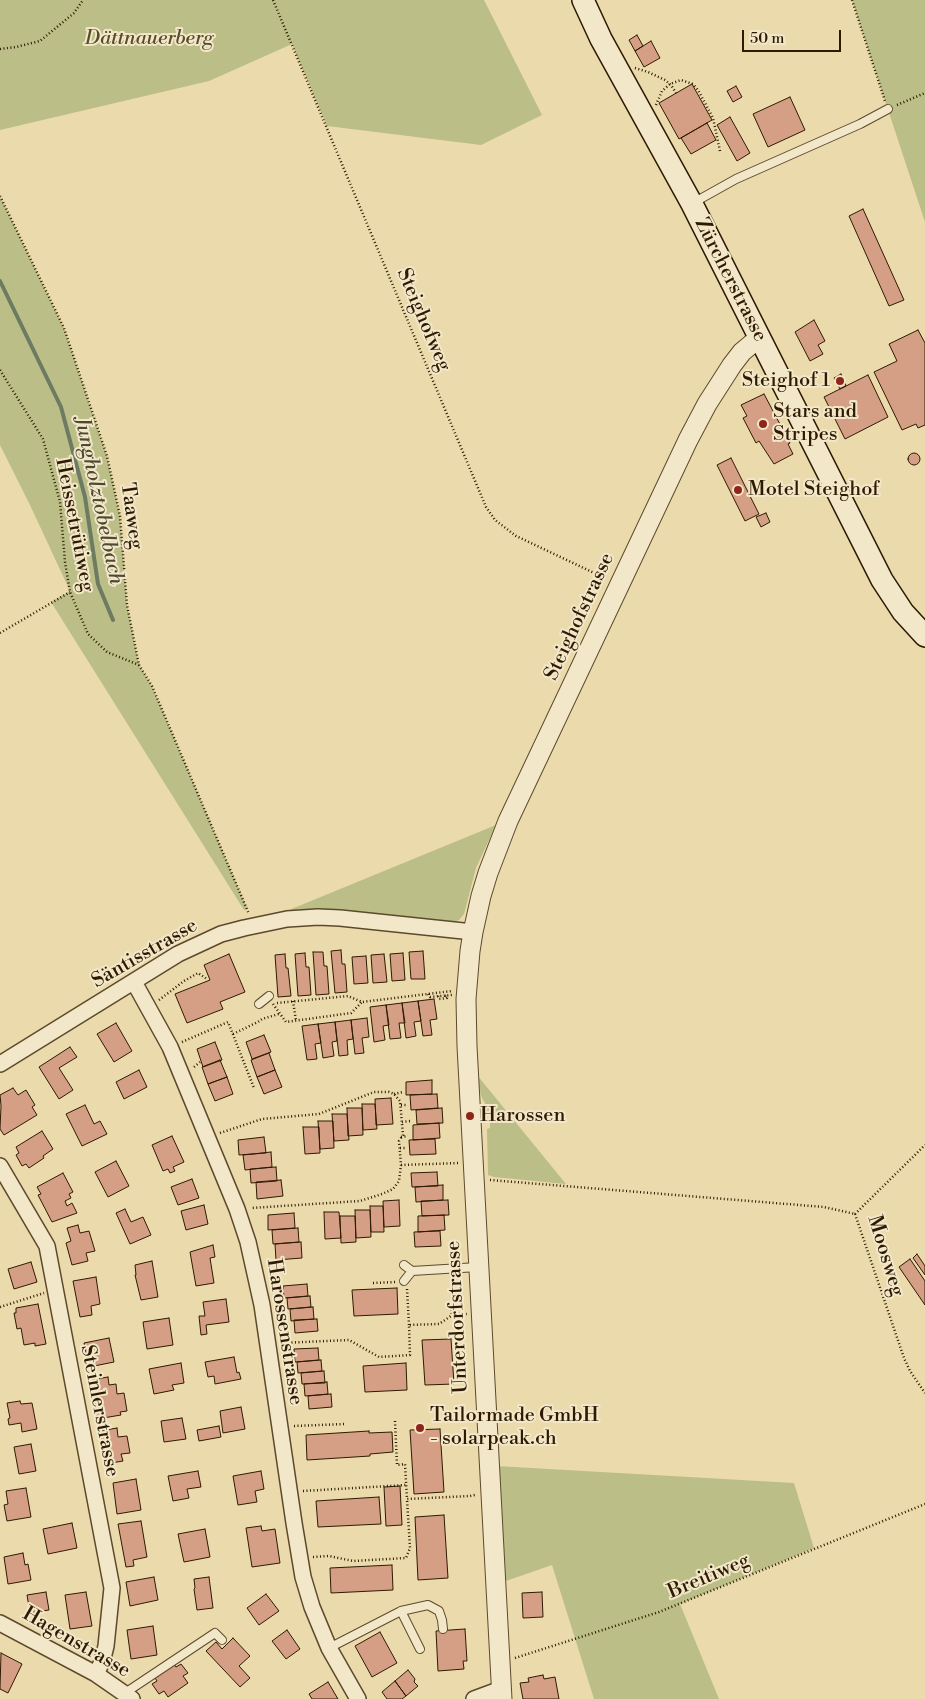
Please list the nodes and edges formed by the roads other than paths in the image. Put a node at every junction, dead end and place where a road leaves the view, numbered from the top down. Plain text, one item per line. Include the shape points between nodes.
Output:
1 (583, 0) edge
2 (888, 109) road end
3 (692, 204) junction
4 (760, 337) junction
5 (925, 636) edge
6 (473, 932) junction
7 (134, 982) junction
8 (271, 1000) road end
9 (259, 1004) dead end
10 (0, 1064) edge
11 (0, 1166) edge
12 (404, 1265) dead end
13 (478, 1268) junction
14 (412, 1271) junction
15 (403, 1282) road end
16 (401, 1611) junction
17 (0, 1623) edge
18 (443, 1629) dead end
19 (222, 1640) dead end
20 (329, 1648) junction
21 (420, 1649) dead end
22 (96, 1674) junction
23 (501, 1694) edge
24 (128, 1696) edge
25 (358, 1699) edge
26 (474, 1699) edge

1 - 3 main road, Zürcherstrasse via 601,39
2 - 3 lane via 736,179
3 - 4 main road, Zürcherstrasse
4 - 5 main road, Zürcherstrasse via 882,580
4 - 6 street, Steighofstrasse via 735,360 688,440 508,821 488,873
6 - 7 street, Säntisstrasse via 333,918 287,919 221,934 178,954
6 - 13 street, Unterdorfstrasse via 466,1046
7 - 10 street, Säntisstrasse
7 - 20 street, Harossenstrasse via 170,1047 242,1224 257,1278 300,1559 312,1607
8 - 9 lane
11 - 22 street, Steinlerstrasse via 47,1246 112,1588 106,1646
12 - 14 lane
13 - 14 lane
13 - 23 street, Unterdorfstrasse
14 - 15 lane
16 - 18 lane via 428,1605 439,1611
16 - 20 lane
16 - 21 lane
17 - 22 street, Hagenstrasse
19 - 24 lane via 215,1633
20 - 25 street, Harossenstrasse
22 - 24 street, Hagenstrasse
23 - 26 street

